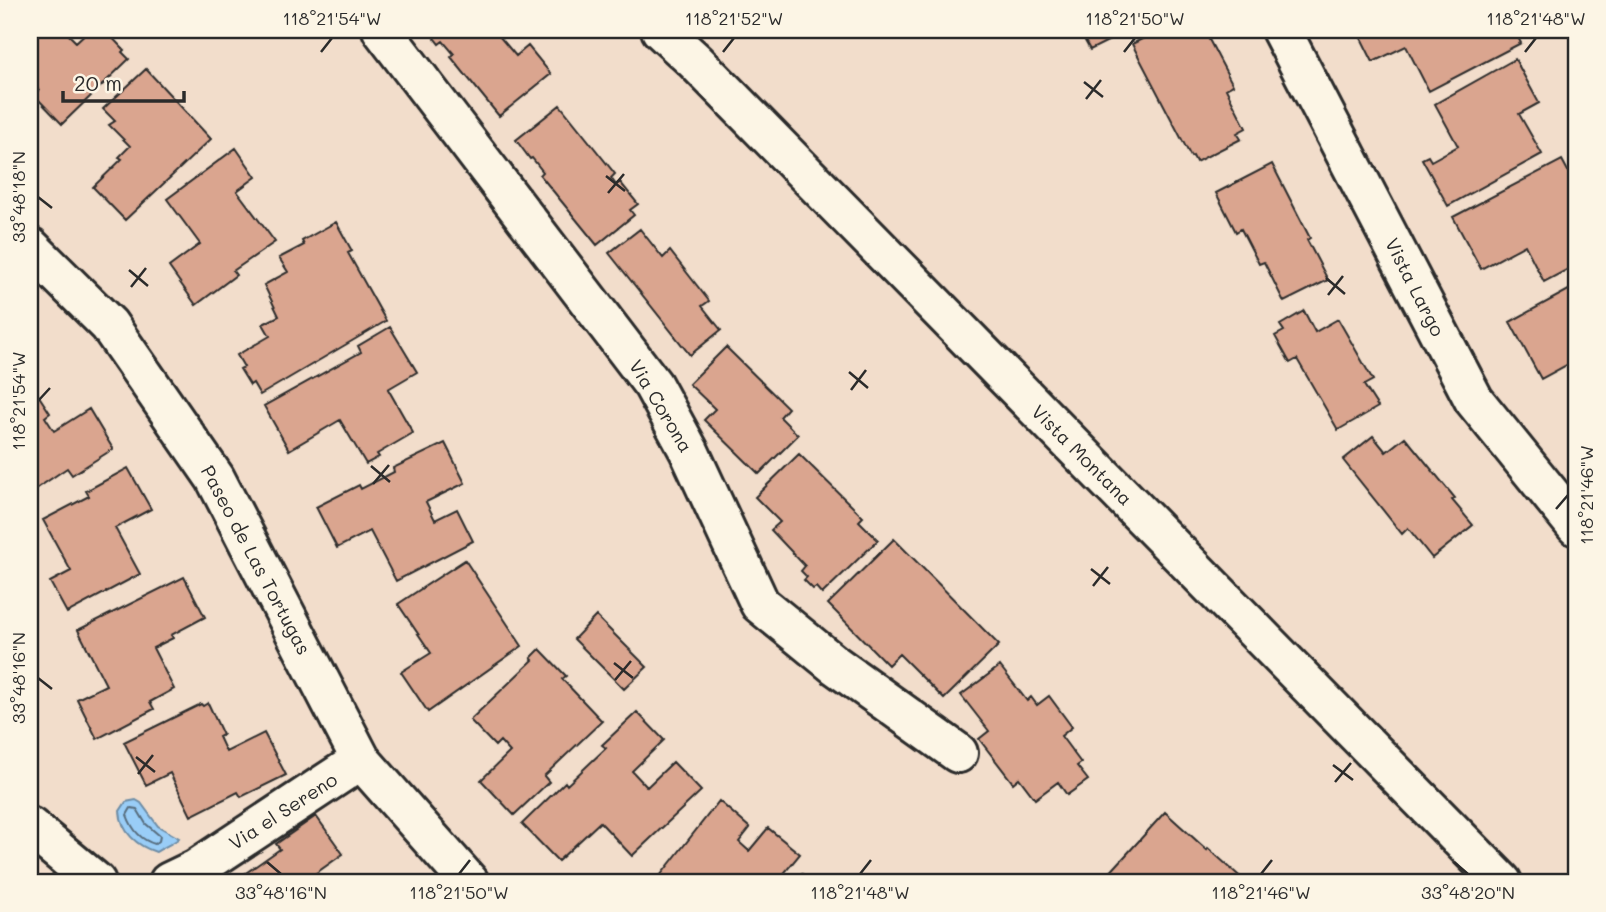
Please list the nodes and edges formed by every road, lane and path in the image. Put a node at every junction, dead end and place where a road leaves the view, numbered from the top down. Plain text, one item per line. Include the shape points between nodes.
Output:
1 (382, 30) edge
2 (661, 30) edge
3 (1281, 30) edge
4 (30, 247) edge
5 (1576, 526) edge
6 (958, 753) dead end
7 (361, 760) junction
8 (30, 827) edge
9 (96, 882) edge
10 (169, 882) edge
11 (469, 882) edge
12 (1502, 882) edge

1 - 6 street, Via Corona via 653,385 760,604 835,665
2 - 12 street, Vista Montana
3 - 5 street, Vista Largo via 1474,400
4 - 7 street, Paseo de Las Tortugas via 109,325 215,478
7 - 10 street, Via el Sereno via 196,869
7 - 11 street, Paseo de Las Tortugas
8 - 9 street

